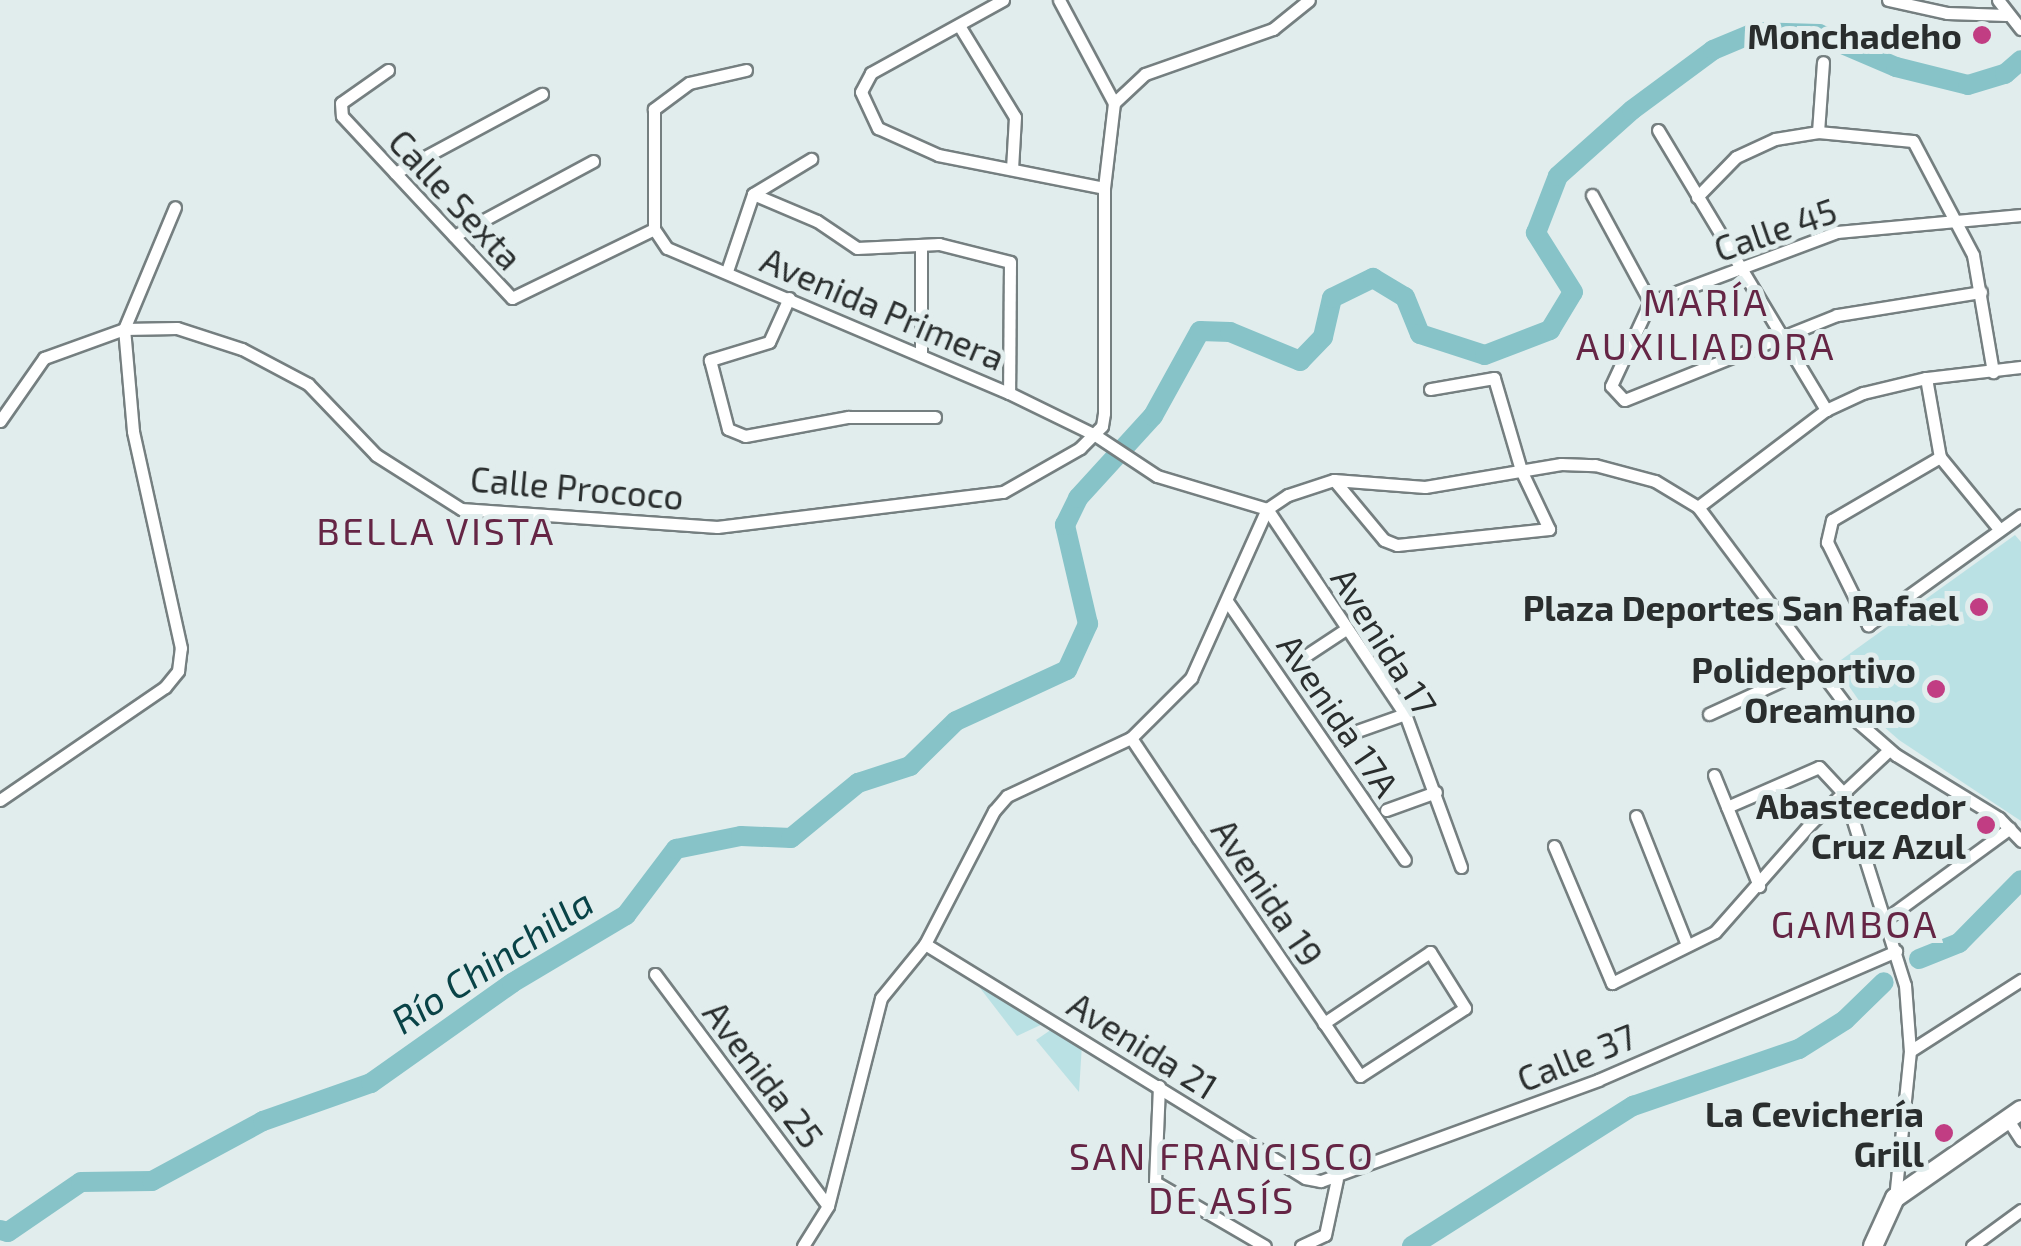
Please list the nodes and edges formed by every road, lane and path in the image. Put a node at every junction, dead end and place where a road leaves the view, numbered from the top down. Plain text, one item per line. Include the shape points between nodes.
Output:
1 (1003, 0) edge
2 (1059, 0) edge
3 (1309, 0) edge
4 (1888, 0) edge
5 (1998, 0) edge
6 (2006, 15) junction
7 (960, 27) junction
8 (2021, 29) edge
9 (1823, 62) dead end
10 (388, 70) dead end
11 (746, 70) dead end
12 (542, 94) dead end
13 (1114, 104) junction
14 (1658, 130) dead end
15 (1818, 132) junction
16 (811, 159) dead end
17 (593, 161) dead end
18 (1012, 169) junction
19 (395, 173) junction
20 (1104, 188) junction
21 (753, 194) junction
22 (1592, 195) dead end
23 (1697, 197) junction
24 (176, 207) dead end
25 (2021, 215) edge
26 (1956, 218) junction
27 (654, 230) junction
28 (454, 236) junction
29 (922, 248) junction
30 (1740, 269) junction
31 (727, 272) junction
32 (1981, 292) junction
33 (789, 298) junction
34 (1650, 302) junction
35 (124, 330) junction
36 (1781, 339) junction
37 (921, 353) junction
38 (2021, 368) edge
39 (1993, 372) junction
40 (1926, 378) junction
41 (1430, 389) dead end
42 (1010, 392) junction
43 (1826, 410) junction
44 (935, 416) dead end
45 (0, 421) edge
46 (1095, 435) junction
47 (1940, 457) junction
48 (1520, 470) junction
49 (1334, 480) junction
50 (1698, 507) junction
51 (1267, 509) junction
52 (2021, 515) edge
53 (2000, 530) junction
54 (1227, 600) junction
55 (1346, 629) junction
56 (1293, 664) dead end
57 (1816, 665) junction
58 (1404, 714) junction
59 (1709, 714) dead end
60 (1340, 737) dead end
61 (1130, 738) junction
62 (1889, 750) junction
63 (1714, 775) dead end
64 (1436, 792) junction
65 (1846, 795) junction
66 (0, 800) edge
67 (1727, 808) junction
68 (1386, 810) dead end
69 (1636, 816) dead end
70 (2010, 828) junction
71 (2021, 841) edge
72 (1554, 846) dead end
73 (1405, 860) dead end
74 (1461, 866) dead end
75 (1759, 886) junction
76 (1887, 918) junction
77 (924, 944) junction
78 (1687, 945) junction
79 (1896, 951) junction
80 (655, 974) dead end
81 (2021, 980) edge
82 (1324, 1023) junction
83 (1910, 1051) junction
84 (1159, 1086) junction
85 (2014, 1115) edge
86 (2021, 1140) edge
87 (1337, 1179) junction
88 (1895, 1198) junction
89 (828, 1206) junction
90 (2021, 1210) edge
91 (804, 1246) edge
92 (1266, 1246) edge
93 (1301, 1246) edge
94 (1873, 1246) edge
95 (1972, 1246) edge

1 - 7 street
2 - 13 street
3 - 13 street via 1272,29 1145,74
4 - 6 street via 1947,13
5 - 6 street
6 - 8 street
7 - 18 street via 1015,118
7 - 18 street via 871,73 861,92 878,128 908,146
9 - 15 street
10 - 19 street, Calle Sexta via 340,110
11 - 27 street via 688,83 654,109
12 - 19 street
13 - 20 street
14 - 23 street
15 - 23 street via 1754,145
15 - 26 street via 1913,141
16 - 21 street
17 - 28 street
18 - 20 street
19 - 28 street, Calle Sexta
20 - 46 street via 1104,414
21 - 29 street via 816,221 857,248
21 - 31 street
22 - 34 street
23 - 30 street
24 - 35 street
25 - 26 street, Calle 45
26 - 30 street, Calle 45 via 1836,232
26 - 32 street
27 - 28 street, Calle Sexta via 512,298
27 - 31 street, Avenida Primera via 667,248
29 - 37 street
29 - 42 street via 939,244 1010,262
30 - 34 street, Calle 45
30 - 36 street
31 - 33 street, Avenida Primera
32 - 36 street via 1878,304
32 - 39 street
33 - 37 street, Avenida Primera
33 - 44 street via 769,342 710,360 728,429 745,436 848,416
34 - 36 street via 1610,386 1624,400
35 - 45 street, Calle Prococo via 44,358
35 - 46 street, Calle Prococo via 177,328 308,384 376,455 461,508 717,527 943,504 1003,492
35 - 66 street via 133,430 174,613 178,671 166,687
36 - 43 street
37 - 42 street, Avenida Primera
38 - 39 street
39 - 40 street
40 - 43 street
40 - 47 street
41 - 48 street via 1494,378
42 - 46 street, Avenida Primera
43 - 50 street
46 - 51 street via 1134,463
47 - 53 street
47 - 53 street via 1832,520 1826,542 1868,625
48 - 49 street via 1414,488
48 - 49 street via 1549,529 1390,544
48 - 50 street via 1561,464 1627,470
49 - 51 street
50 - 57 street
51 - 54 street
51 - 55 street, Avenida 17
52 - 53 street
54 - 61 street via 1191,678
54 - 73 street, Avenida 17A
55 - 56 street
55 - 58 street, Avenida 17
57 - 59 street
57 - 62 street via 1858,722
58 - 60 street
58 - 64 street, Avenida 17
61 - 77 street via 1008,796
61 - 82 street, Avenida 19
62 - 65 street
62 - 70 street
63 - 67 street
64 - 68 street
64 - 74 street, Avenida 17
65 - 67 street via 1819,766
65 - 75 street via 1811,823
65 - 76 street
67 - 75 street
69 - 78 street
70 - 71 street
70 - 76 street
72 - 78 street via 1612,984
75 - 78 street via 1715,932
76 - 79 street
77 - 84 street, Avenida 21
77 - 89 street via 874,1014 861,1093
79 - 83 street
79 - 87 street, Calle 37 via 1598,1080
80 - 89 street, Avenida 25
81 - 83 street
82 - 82 street, Avenida 19 via 1430,952 1466,1008 1360,1076
83 - 88 street
84 - 87 street, Avenida 21 via 1305,1178
84 - 92 street via 1152,1173 1165,1194
85 - 86 street
85 - 88 main road
87 - 93 street via 1329,1223 1316,1242
88 - 94 main road
89 - 91 street
90 - 95 street

